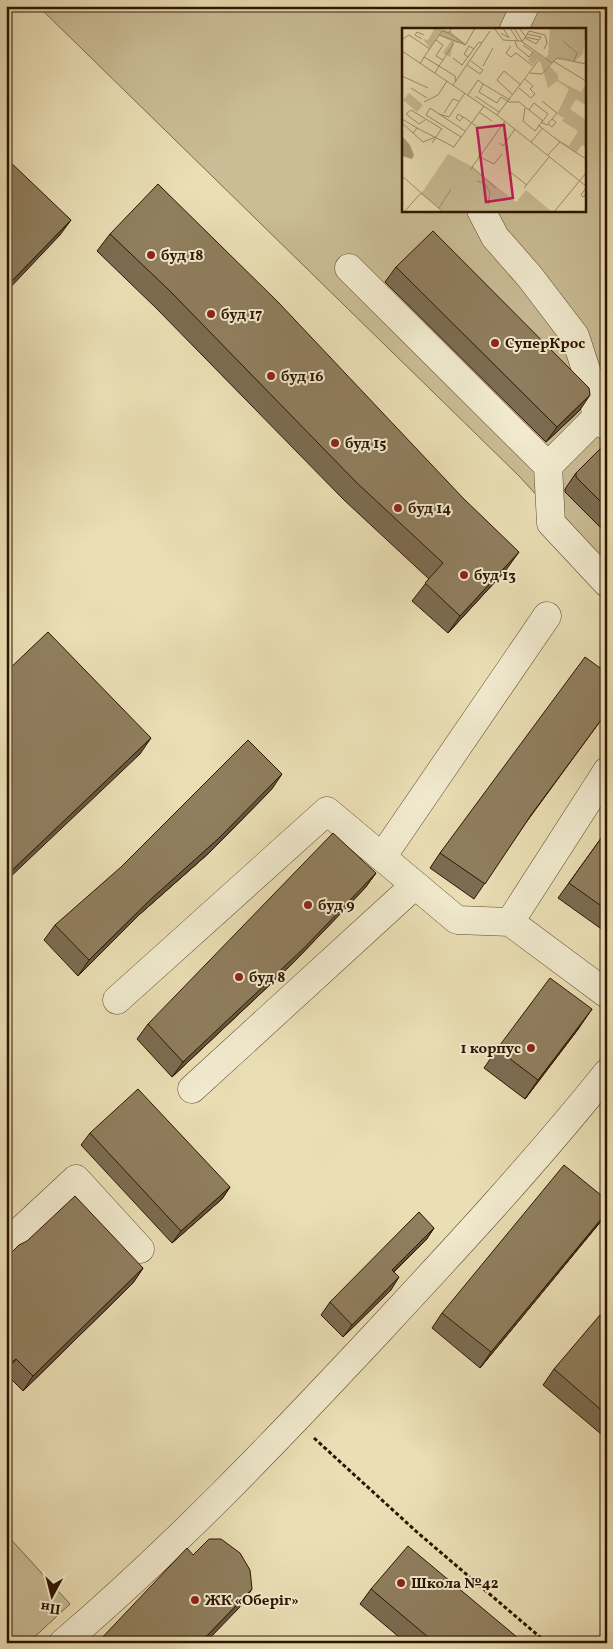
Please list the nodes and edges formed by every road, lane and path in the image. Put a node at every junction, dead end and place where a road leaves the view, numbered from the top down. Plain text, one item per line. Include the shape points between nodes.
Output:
1 (525, 6) edge
2 (514, 28) edge
3 (482, 211) edge
4 (349, 268) dead end
5 (602, 422) edge
6 (548, 466) junction
7 (607, 583) edge
8 (547, 616) dead end
9 (607, 771) edge
10 (382, 857) junction
11 (415, 885) junction
12 (510, 922) junction
13 (607, 994) edge
14 (117, 1000) dead end
15 (607, 1073) edge
16 (192, 1088) dead end
17 (6, 1244) edge
18 (140, 1249) dead end
19 (295, 1420) junction
20 (63, 1643) edge
21 (547, 1643) edge

1 - 2 lane
3 - 5 lane via 495,237 575,336
4 - 6 lane
5 - 6 lane
6 - 7 lane via 551,523
8 - 10 lane
9 - 12 lane
10 - 11 lane
10 - 14 lane via 327,812
11 - 12 lane via 457,920
11 - 16 lane
12 - 13 lane
15 - 19 lane via 553,1140
17 - 18 lane via 76,1179
19 - 20 lane via 172,1543
19 - 21 path via 418,1533

